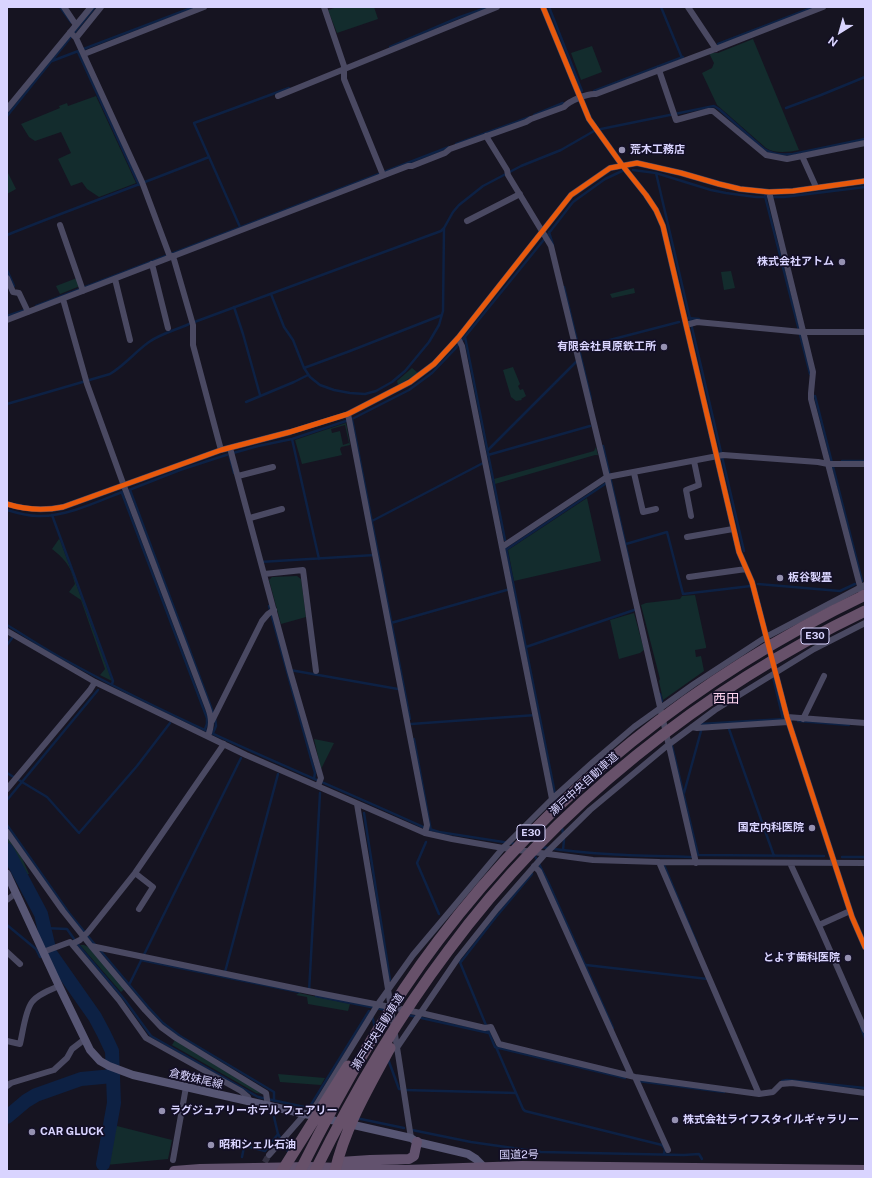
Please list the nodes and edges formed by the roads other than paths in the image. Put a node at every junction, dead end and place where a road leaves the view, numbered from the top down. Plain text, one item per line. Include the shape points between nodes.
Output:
1 (64, 7) edge
2 (91, 7) edge
3 (101, 7) edge
4 (204, 7) edge
5 (324, 7) edge
6 (497, 7) edge
7 (544, 7) edge
8 (688, 7) edge
9 (823, 7) edge
10 (76, 25) junction
11 (73, 35) junction
12 (716, 49) junction
13 (83, 51) junction
14 (344, 68) junction
15 (659, 70) junction
16 (278, 96) dead end
17 (580, 98) junction
18 (7, 109) edge
19 (486, 136) junction
20 (864, 145) edge
21 (802, 156) junction
22 (622, 165) junction
23 (382, 173) junction
24 (865, 181) edge
25 (816, 187) junction
26 (520, 194) junction
27 (769, 195) junction
28 (467, 221) dead end
29 (60, 225) dead end
30 (545, 235) junction
31 (170, 255) junction
32 (152, 264) junction
33 (7, 278) edge
34 (115, 279) junction
35 (83, 291) junction
36 (63, 299) junction
37 (28, 312) junction
38 (7, 320) edge
39 (689, 324) junction
40 (168, 328) dead end
41 (801, 331) junction
42 (865, 332) edge
43 (130, 340) dead end
44 (459, 341) junction
45 (349, 418) junction
46 (222, 450) junction
47 (232, 452) junction
48 (720, 455) junction
49 (694, 461) junction
50 (831, 464) junction
51 (865, 464) edge
52 (272, 467) dead end
53 (634, 473) junction
54 (238, 476) junction
55 (609, 479) junction
56 (124, 486) junction
57 (7, 504) edge
58 (282, 509) dead end
59 (656, 509) dead end
60 (691, 516) dead end
61 (250, 518) junction
62 (734, 529) junction
63 (687, 537) dead end
64 (502, 547) junction
65 (746, 569) junction
66 (264, 574) junction
67 (689, 577) dead end
68 (864, 591) edge
69 (274, 610) junction
70 (865, 611) edge
71 (865, 623) edge
72 (7, 631) edge
73 (766, 637) junction
74 (316, 672) dead end
75 (776, 672) junction
76 (824, 676) dead end
77 (95, 682) junction
78 (660, 708) junction
79 (803, 718) junction
80 (787, 720) junction
81 (212, 721) junction
82 (865, 723) edge
83 (692, 727) junction
84 (209, 733) junction
85 (224, 744) junction
86 (668, 745) junction
87 (319, 783) junction
88 (7, 789) edge
89 (555, 797) junction
90 (357, 804) junction
91 (426, 830) junction
92 (7, 832) edge
93 (507, 844) junction
94 (548, 851) junction
95 (659, 862) junction
96 (536, 863) junction
97 (696, 863) junction
98 (790, 863) junction
99 (834, 863) junction
100 (865, 863) edge
101 (135, 873) junction
102 (7, 874) edge
103 (16, 893) junction
104 (7, 900) edge
105 (140, 909) dead end
106 (850, 911) junction
107 (819, 926) junction
108 (84, 936) junction
109 (73, 944) junction
110 (93, 946) junction
111 (865, 947) edge
112 (449, 949) junction
113 (7, 952) edge
114 (45, 952) junction
115 (20, 964) dead end
116 (59, 986) junction
117 (388, 989) junction
118 (377, 1006) junction
119 (389, 1012) junction
120 (419, 1016) junction
121 (865, 1030) edge
122 (85, 1040) junction
123 (7, 1041) edge
124 (396, 1049) junction
125 (635, 1078) junction
126 (7, 1086) edge
127 (186, 1087) junction
128 (865, 1093) edge
129 (760, 1094) junction
130 (250, 1102) junction
131 (268, 1104) junction
132 (309, 1113) junction
133 (414, 1140) junction
134 (668, 1150) dead end
135 (269, 1155) tunnel mouth
136 (172, 1160) dead end
137 (308, 1170) edge
138 (484, 1170) edge
139 (865, 1170) edge
140 (174, 1171) edge
141 (282, 1171) edge
142 (335, 1171) edge

1 - 10 street
2 - 10 street
3 - 11 street
4 - 13 street
5 - 14 street
6 - 14 street
7 - 17 street
8 - 12 street
9 - 12 street
10 - 11 street
11 - 13 street
11 - 18 street
12 - 15 street
13 - 31 street via 142,184
14 - 16 street
14 - 23 street via 344,79
15 - 17 street
15 - 21 street via 676,120 713,111 766,155 787,159
17 - 19 street via 567,103 564,107
17 - 22 street via 589,119
19 - 23 street via 412,166
19 - 26 street
20 - 21 street
21 - 25 street
22 - 27 street via 637,163
22 - 30 street via 610,168 571,195
22 - 39 street via 646,195 663,226
23 - 31 street
24 - 25 street
25 - 27 street
26 - 28 street
26 - 30 street
27 - 41 street
29 - 35 street
30 - 44 street
30 - 55 street via 551,246
31 - 32 street
31 - 46 street via 193,323 194,345
32 - 34 street
32 - 40 street
33 - 37 street via 13,292 19,293
34 - 35 street
34 - 43 street
35 - 36 street
36 - 37 street
36 - 56 street via 86,381
37 - 38 street
39 - 41 street via 697,322
39 - 48 street
41 - 42 street
41 - 50 street via 813,372 811,399
44 - 45 street via 410,382
44 - 64 street
45 - 47 street via 290,432
45 - 91 street
46 - 47 street
46 - 56 street
47 - 54 street
48 - 49 street
48 - 50 street
48 - 62 street
49 - 53 street
49 - 60 street via 698,485 686,490
50 - 51 street
50 - 68 street
52 - 54 street
53 - 55 street
53 - 59 street via 642,512
54 - 61 street
55 - 64 street
55 - 78 street
56 - 57 street via 54,509 33,510
56 - 81 street
58 - 61 street
61 - 66 street
62 - 63 street
62 - 65 street
64 - 89 street via 535,715
65 - 67 street
65 - 73 street via 752,582
66 - 69 street
66 - 74 street via 303,570
68 - 73 street
68 - 119 highway, 瀬戸中央自動車道 / E30 via 720,677 669,713 593,774 494,872 438,941
69 - 81 street via 262,621
69 - 87 street
70 - 112 highway, 瀬戸中央自動車道 / E30 via 753,672 677,723 638,754 601,785 535,848
71 - 75 street
72 - 77 street
73 - 75 street
73 - 78 street
75 - 80 street
75 - 83 street
76 - 79 street
77 - 84 street
77 - 88 street
78 - 86 street
78 - 89 street via 593,762
79 - 80 street
79 - 82 street
80 - 83 street
80 - 99 street
81 - 84 street
83 - 86 street
84 - 85 street
85 - 87 street
85 - 101 street
86 - 94 street via 627,778
86 - 97 street
87 - 90 street
89 - 93 street
90 - 91 street
90 - 117 street
91 - 93 street via 452,839
92 - 108 street
93 - 94 street
93 - 117 street
94 - 95 street via 593,860
94 - 96 street
95 - 97 street
95 - 129 street
96 - 120 street via 458,958
96 - 125 street
97 - 98 street
98 - 99 street
98 - 107 street
99 - 100 street
99 - 106 street
101 - 105 street via 153,887
101 - 108 street
102 - 103 main road, 倉敷妹尾線
103 - 104 street
103 - 114 main road, 倉敷妹尾線
106 - 107 street
106 - 111 street
107 - 121 street
108 - 109 street
108 - 110 street
109 - 114 street via 70,942
109 - 130 street via 146,1038 241,1091
110 - 118 street
110 - 131 street via 161,1027 266,1093
112 - 137 highway, 瀬戸中央自動車道 / E30 via 395,1026 339,1123
112 - 142 highway via 403,1024 372,1083 346,1136
113 - 115 street
114 - 116 main road, 倉敷妹尾線
116 - 122 main road, 倉敷妹尾線
116 - 123 street via 32,1001 20,1044
117 - 118 street
117 - 119 street
118 - 119 street
118 - 132 street
119 - 120 street
119 - 124 street
119 - 137 highway, 瀬戸中央自動車道 / E30 via 339,1096
119 - 141 highway via 360,1047
120 - 124 street
120 - 125 street via 491,1026 499,1044
122 - 126 street via 72,1049 67,1058 54,1070
122 - 127 main road, 倉敷妹尾線 via 100,1061 109,1066 133,1075
124 - 133 street
125 - 129 street
125 - 134 street
127 - 130 main road, 倉敷妹尾線
127 - 136 street
128 - 129 street via 792,1083 782,1084 773,1092
130 - 131 main road, 倉敷妹尾線
131 - 132 main road, 倉敷妹尾線
132 - 133 main road, 倉敷妹尾線
132 - 135 street
133 - 137 highway via 414,1156 410,1159 331,1163
133 - 138 main road, 倉敷妹尾線 via 468,1154 476,1159
137 - 138 highway, 国道2号
137 - 140 highway, 国道2号
138 - 139 highway, 国道2号 via 522,1166

